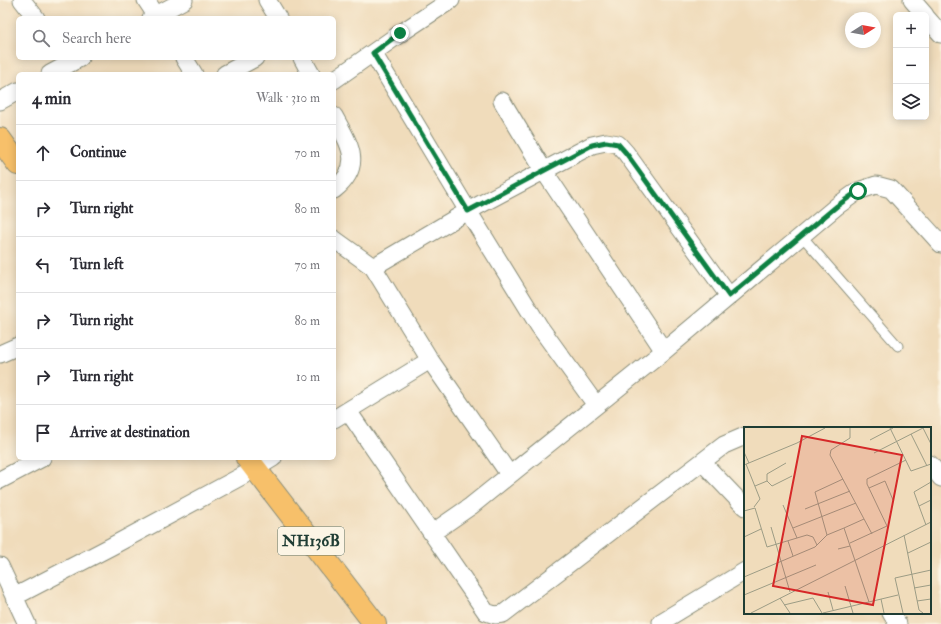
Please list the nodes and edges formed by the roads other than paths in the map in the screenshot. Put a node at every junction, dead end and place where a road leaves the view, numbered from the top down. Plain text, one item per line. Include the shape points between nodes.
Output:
1 (22, 0) edge
2 (146, 0) edge
3 (184, 0) edge
4 (267, 0) edge
5 (451, 0) edge
6 (912, 0) edge
7 (922, 12) edge
8 (34, 16) edge
9 (154, 16) edge
10 (157, 16) edge
11 (277, 16) edge
12 (929, 20) edge
13 (941, 34) edge
14 (373, 53) junction
15 (185, 60) edge
16 (251, 60) edge
17 (303, 60) edge
18 (74, 63) edge
19 (54, 72) edge
20 (193, 72) edge
21 (229, 72) edge
22 (310, 72) edge
23 (336, 79) edge
24 (16, 92) edge
25 (502, 100) dead end
26 (0, 101) edge
27 (336, 120) edge
28 (0, 139) edge
29 (16, 161) edge
30 (544, 171) junction
31 (336, 189) edge
32 (468, 211) junction
33 (802, 235) junction
34 (336, 240) edge
35 (941, 244) edge
36 (373, 267) junction
37 (729, 296) junction
38 (898, 346) dead end
39 (16, 347) edge
40 (664, 351) junction
41 (0, 354) edge
42 (430, 360) junction
43 (596, 405) junction
44 (341, 415) edge
45 (744, 436) edge
46 (38, 460) edge
47 (258, 462) edge
48 (702, 462) junction
49 (931, 465) edge
50 (509, 474) junction
51 (941, 478) edge
52 (0, 480) edge
53 (744, 506) edge
54 (432, 533) junction
55 (0, 566) edge
56 (744, 572) edge
57 (14, 596) junction
58 (891, 614) edge
59 (661, 622) dead end
60 (27, 624) edge
61 (375, 624) edge
62 (898, 624) edge

1 - 8 street
2 - 9 street
3 - 10 street
4 - 11 street
5 - 14 street
6 - 7 street
12 - 13 street
14 - 23 street
14 - 32 street
15 - 20 street
16 - 21 street
17 - 22 street
18 - 19 street
24 - 26 street
25 - 30 street
27 - 31 street via 349,144 352,160 344,183
28 - 29 highway
30 - 32 street
30 - 37 street via 592,145 606,142 618,144
30 - 40 street
32 - 36 street
32 - 43 street via 540,326
33 - 35 street via 858,191 876,185 891,188
33 - 37 street
33 - 38 lane
34 - 36 street
36 - 42 street
37 - 40 street
39 - 41 street
40 - 43 street
42 - 44 street
42 - 50 street
43 - 50 street
44 - 54 street
45 - 48 street via 724,445
46 - 52 street
47 - 57 street via 112,546
47 - 61 highway, NH136B
48 - 53 street
48 - 54 street via 503,614 486,612
49 - 51 street
50 - 54 street via 471,506
55 - 57 street
56 - 59 street
57 - 60 street
58 - 62 street

